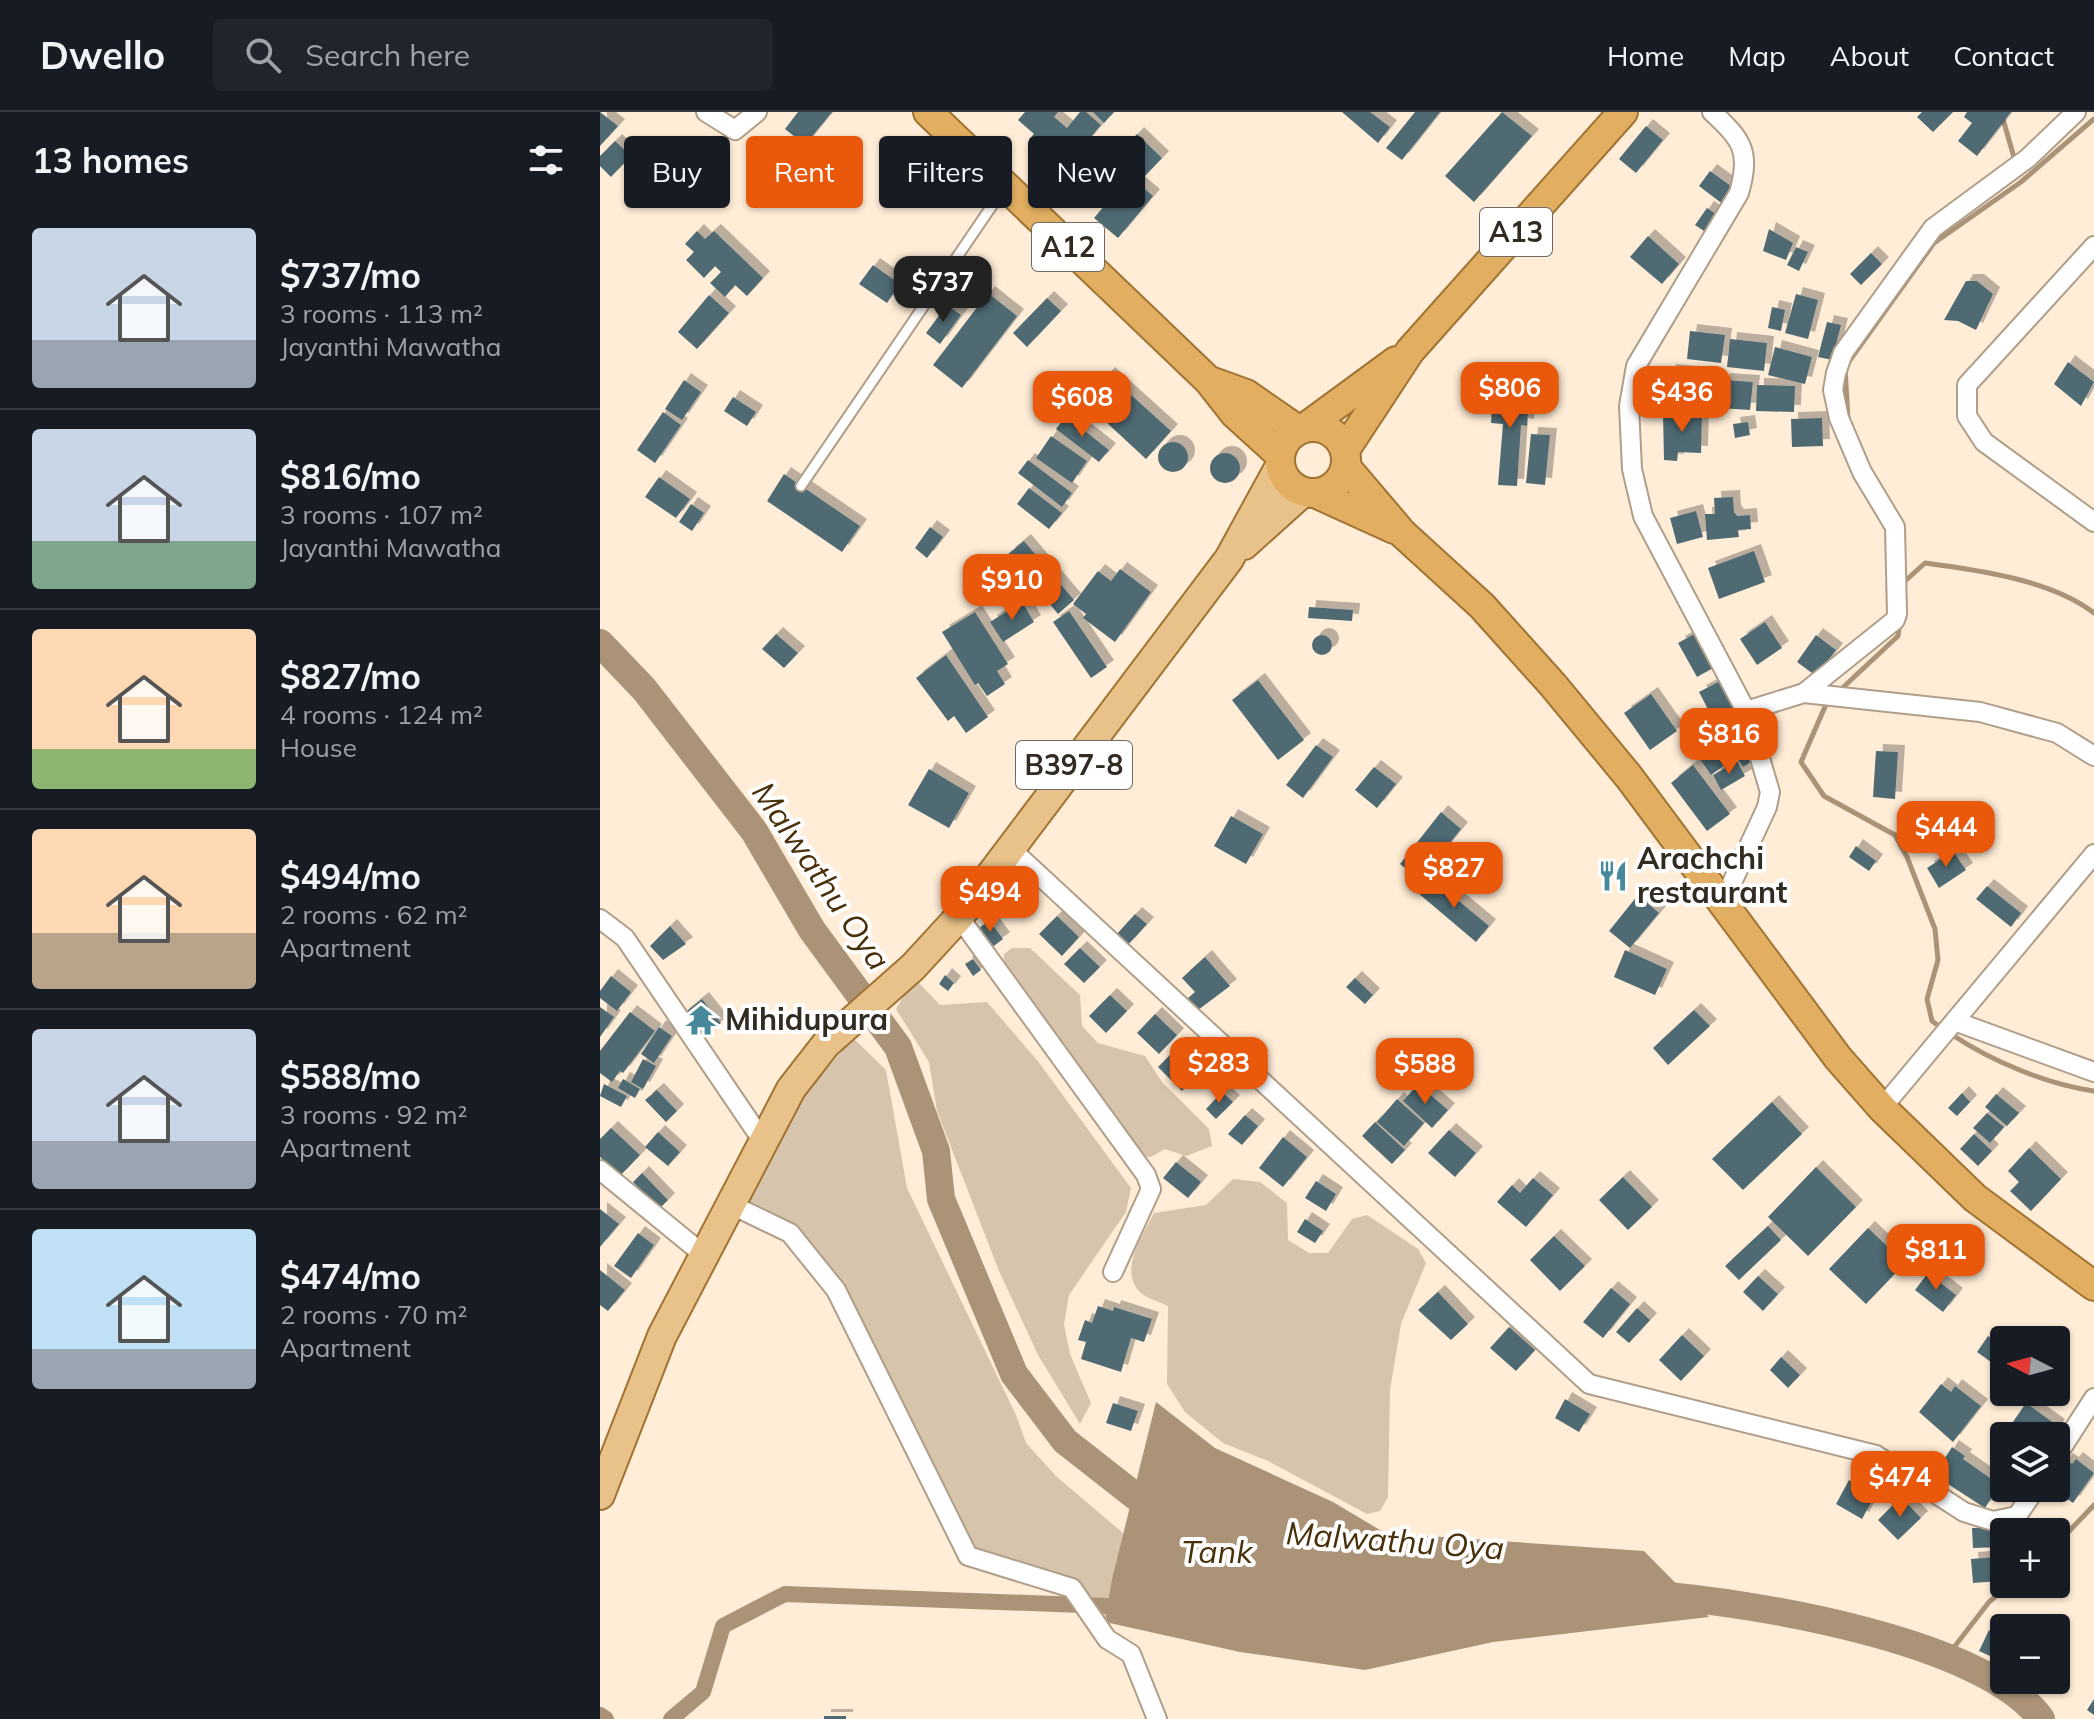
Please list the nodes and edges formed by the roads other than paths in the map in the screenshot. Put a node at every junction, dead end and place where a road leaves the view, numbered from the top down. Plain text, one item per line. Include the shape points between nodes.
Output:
1 (706, 112) edge
2 (757, 112) edge
3 (928, 112) edge
4 (1623, 112) edge
5 (1712, 112) edge
6 (2076, 112) edge
7 (953, 136) edge
8 (1012, 194) edge
9 (991, 208) edge
10 (2094, 246) edge
11 (1410, 351) junction
12 (1209, 381) junction
13 (1302, 428) junction
14 (1345, 458) junction
15 (1280, 461) junction
16 (801, 486) dead end
17 (1309, 493) junction
18 (2094, 522) edge
19 (1402, 533) junction
20 (1229, 559) junction
21 (1804, 693) junction
22 (1746, 711) junction
23 (2094, 756) edge
24 (1011, 849) junction
25 (2094, 854) edge
26 (1723, 902) junction
27 (959, 917) junction
28 (600, 919) edge
29 (1955, 1024) junction
30 (2094, 1072) edge
31 (1882, 1108) junction
32 (762, 1140) junction
33 (600, 1170) edge
34 (730, 1204) junction
35 (704, 1255) junction
36 (1113, 1272) dead end
37 (2094, 1286) edge
38 (2094, 1398) edge
39 (2070, 1435) edge
40 (600, 1495) edge
41 (2026, 1502) edge
42 (1157, 1719) edge

1 - 2 street via 735,130
3 - 7 highway, A12
4 - 11 highway, A13
5 - 22 street via 1740,138 1746,168 1739,193 1636,366 1629,406 1632,469 1643,516
6 - 21 street via 2028,158 1933,228 1843,353 1833,390 1862,472 1899,539 1897,614
8 - 12 highway, A12
9 - 16 lane
10 - 18 street via 1967,385 1967,416 1984,442
11 - 13 highway, A13
11 - 14 highway, A13
12 - 13 highway, A12 via 1246,394
12 - 15 highway, A12
13 - 14 highway via 1330,431
13 - 15 highway via 1283,445
14 - 17 highway via 1335,485
14 - 19 highway
15 - 17 highway via 1288,482
15 - 20 main road, B397-8
17 - 19 highway
17 - 20 main road, B397-8
19 - 26 highway via 1482,606 1553,685
20 - 24 main road, B397-8
21 - 22 street
21 - 23 street via 1980,712 2057,733
22 - 26 street via 1770,792
24 - 27 main road, B397-8
24 - 41 street via 1589,1384 1876,1455 1964,1512 1993,1521 2017,1516
25 - 29 street
26 - 31 highway via 1811,1023
27 - 32 main road, B397-8 via 913,967 826,1044
27 - 36 street via 1146,1175 1151,1189
28 - 32 street via 625,938
29 - 30 street
29 - 31 street
31 - 37 highway via 1975,1198
32 - 34 main road, B397-8
33 - 35 street
34 - 35 main road, B397-8
34 - 42 street via 790,1233 836,1290 968,1556 1072,1588 1107,1639 1131,1654
35 - 40 main road, B397-8 via 662,1336
38 - 39 street

